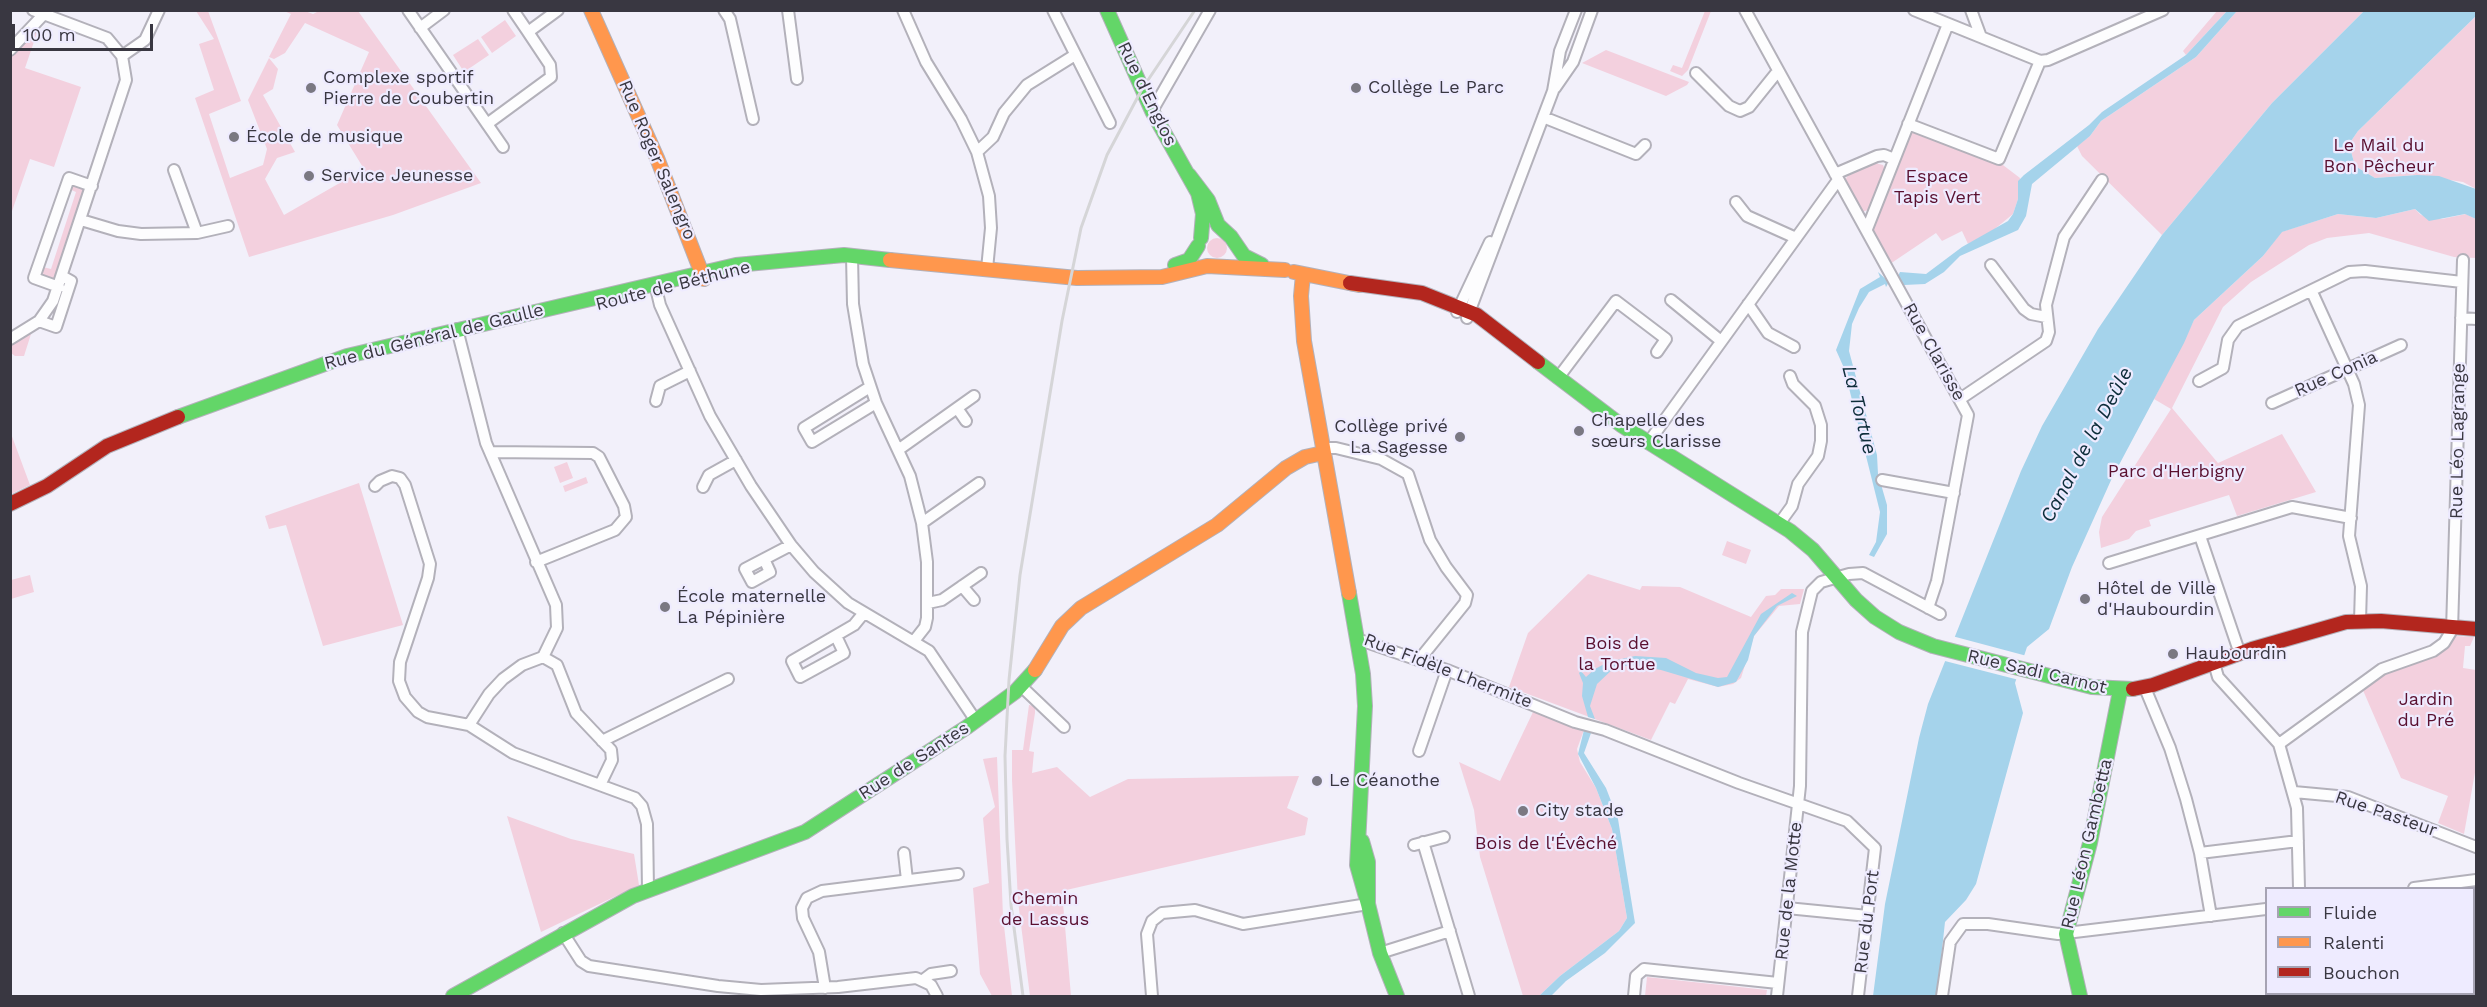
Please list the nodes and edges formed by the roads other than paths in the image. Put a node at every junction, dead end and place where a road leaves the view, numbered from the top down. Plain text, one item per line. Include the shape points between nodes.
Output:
1 (33, 10) edge
2 (159, 10) edge
3 (408, 10) edge
4 (444, 10) edge
5 (513, 10) edge
6 (558, 10) edge
7 (576, 10) edge
8 (591, 10) edge
9 (724, 10) edge
10 (788, 10) edge
11 (903, 10) edge
12 (1053, 10) edge
13 (1107, 10) edge
14 (1210, 10) edge
15 (1576, 10) edge
16 (1592, 10) edge
17 (1744, 10) edge
18 (1914, 10) edge
19 (1940, 10) edge
20 (1971, 10) edge
21 (2163, 10) edge
22 (44, 14) junction
23 (1928, 16) junction
24 (1948, 24) junction
25 (420, 28) junction
26 (528, 32) junction
27 (1982, 37) junction
28 (606, 42) junction
29 (10, 50) edge
30 (122, 56) junction
31 (1075, 56) junction
32 (2040, 61) junction
33 (1778, 72) junction
34 (1696, 73) dead end
35 (797, 79) dead end
36 (1554, 91) junction
37 (1152, 111) junction
38 (1543, 117) junction
39 (753, 119) dead end
40 (1110, 123) dead end
41 (487, 124) junction
42 (1908, 124) junction
43 (1645, 145) dead end
44 (502, 147) dead end
45 (977, 152) junction
46 (1894, 159) junction
47 (174, 170) dead end
48 (1189, 175) junction
49 (1837, 177) junction
50 (2102, 180) dead end
51 (92, 186) junction
52 (180, 189) junction
53 (169, 192) dead end
54 (1736, 202) dead end
55 (81, 220) junction
56 (228, 226) dead end
57 (1867, 229) junction
58 (1224, 231) junction
59 (197, 233) junction
60 (1796, 238) junction
61 (1200, 242) junction
62 (1234, 243) junction
63 (852, 256) junction
64 (2463, 260) dead end
65 (1991, 265) dead end
66 (1217, 266) junction
67 (987, 269) junction
68 (1285, 270) junction
69 (1303, 274) junction
70 (703, 275) junction
71 (62, 276) junction
72 (1095, 277) junction
73 (2462, 282) junction
74 (58, 287) junction
75 (656, 287) junction
76 (2312, 292) junction
77 (1671, 300) dead end
78 (1748, 304) junction
79 (570, 311) joint
80 (1463, 312) junction
81 (2046, 316) junction
82 (2461, 318) junction
83 (2476, 319) edge
84 (39, 321) junction
85 (458, 333) junction
86 (10, 339) edge
87 (1721, 341) junction
88 (2401, 345) dead end
89 (1794, 347) dead end
90 (1657, 352) dead end
91 (2347, 369) junction
92 (690, 371) junction
93 (1790, 376) dead end
94 (1558, 378) junction
95 (2199, 381) dead end
96 (870, 387) junction
97 (974, 396) dead end
98 (1960, 399) junction
99 (656, 401) dead end
100 (876, 403) junction
101 (2272, 403) dead end
102 (957, 408) junction
103 (966, 421) dead end
104 (1648, 443) junction
105 (898, 450) junction
106 (1322, 451) junction
107 (490, 452) junction
108 (736, 460) junction
109 (1882, 480) dead end
110 (979, 483) dead end
111 (375, 486) dead end
112 (704, 487) dead end
113 (1954, 493) junction
114 (10, 504) edge
115 (10, 511) edge
116 (2350, 518) junction
117 (922, 523) junction
118 (1779, 524) junction
119 (2200, 536) junction
120 (791, 545) junction
121 (764, 560) dead end
122 (537, 562) junction
123 (2109, 563) dead end
124 (981, 573) dead end
125 (1836, 577) junction
126 (962, 586) junction
127 (974, 600) dead end
128 (928, 603) junction
129 (1928, 608) junction
130 (863, 614) junction
131 (1940, 614) dead end
132 (2360, 618) junction
133 (2476, 622) edge
134 (2453, 624) junction
135 (2476, 629) edge
136 (836, 636) junction
137 (1357, 639) junction
138 (914, 641) junction
139 (2240, 654) junction
140 (543, 657) junction
141 (1419, 660) junction
142 (2214, 663) junction
143 (1448, 670) junction
144 (728, 679) dead end
145 (1022, 687) junction
146 (2145, 688) junction
147 (2120, 691) junction
148 (976, 721) junction
149 (469, 725) junction
150 (1064, 727) dead end
151 (602, 741) junction
152 (2279, 744) junction
153 (1419, 752) dead end
154 (600, 785) junction
155 (2294, 792) junction
156 (1798, 802) junction
157 (1443, 837) dead end
158 (2298, 841) junction
159 (2476, 847) edge
160 (1875, 848) joint
161 (904, 853) dead end
162 (2200, 853) junction
163 (958, 874) dead end
164 (907, 880) junction
165 (2476, 880) edge
166 (2299, 887) edge
167 (2422, 887) edge
168 (648, 889) junction
169 (1368, 904) junction
170 (1787, 908) junction
171 (2265, 909) edge
172 (1868, 916) junction
173 (2211, 916) junction
174 (1450, 931) junction
175 (563, 933) junction
176 (2066, 934) junction
177 (1380, 953) junction
178 (951, 970) dead end
179 (923, 980) junction
180 (1778, 983) junction
181 (825, 988) junction
182 (840, 992) edge
183 (757, 993) edge
184 (453, 996) edge
185 (938, 996) edge
186 (1152, 996) edge
187 (1397, 996) edge
188 (1469, 996) edge
189 (1634, 996) edge
190 (1777, 996) edge
191 (1858, 996) edge
192 (1942, 996) edge
193 (2080, 996) edge

1 - 22 street
2 - 30 street via 145,40
3 - 25 street
4 - 25 street
5 - 26 street
6 - 26 street
7 - 28 main road, Rue Roger Salengro via 588,18
8 - 28 main road, Rue Roger Salengro
9 - 39 street via 730,19
10 - 35 street
11 - 45 street via 926,62
12 - 31 street
13 - 37 main road, Rue d'Englos
14 - 37 street
15 - 36 street via 1560,51
16 - 36 street via 1574,62
17 - 33 street, Rue Clarisse
18 - 23 street
19 - 23 street
20 - 27 street
21 - 32 street
22 - 29 street
22 - 30 street via 102,35
23 - 24 street
24 - 27 street
24 - 42 street
25 - 41 street
26 - 41 street via 550,66 551,77
27 - 32 street
28 - 70 main road, Rue Roger Salengro via 662,167
30 - 51 street via 124,90
31 - 40 street
31 - 45 street via 1027,85 1004,113 993,137
32 - 42 street via 1999,159
33 - 34 street via 1749,107 1740,111 1729,106
33 - 49 street, Rue Clarisse
36 - 38 street
37 - 48 main road, Rue d'Englos
38 - 43 street via 1636,154
38 - 80 street
41 - 44 street
42 - 46 street
45 - 67 street via 989,196
46 - 49 street via 1881,155
46 - 57 street
47 - 52 street
48 - 58 main road, Rue d'Englos
48 - 61 main road, Rue d'Englos via 1202,207
49 - 57 street, Rue Clarisse
49 - 60 street
50 - 81 street via 2064,237
51 - 55 street
51 - 74 street via 69,178 34,278
52 - 53 street
52 - 59 street
54 - 60 street via 1746,216
55 - 59 street via 126,233
55 - 71 street
56 - 59 street
57 - 98 street, Rue Clarisse
58 - 61 main road via 1211,230
58 - 62 main road
60 - 78 street
61 - 66 main road via 1202,259
61 - 72 main road via 1191,258 1182,263
62 - 66 main road via 1232,258
62 - 68 main road via 1248,259
63 - 67 main road, Rue du Général de Gaulle
63 - 70 main road, Rue du Général de Gaulle via 742,264
63 - 96 street via 855,319
64 - 73 street, Rue Léo Lagrange
65 - 81 street via 2024,309
66 - 68 main road
66 - 72 main road via 1200,266 1162,277
67 - 72 main road, Rue du Général de Gaulle
68 - 69 main road, Rue Sadi Carnot
69 - 80 main road, Rue Sadi Carnot
69 - 106 main road, Rue Fidèle Lhermite via 1303,332
70 - 75 main road, Rue du Général de Gaulle
71 - 74 street
71 - 84 street via 71,281 56,327
73 - 76 street via 2354,271
73 - 82 street, Rue Léo Lagrange
74 - 84 street via 51,306
75 - 79 main road, Route de Béthune
75 - 85 main road, Rue du Général de Gaulle
75 - 92 street via 660,305
76 - 91 street
76 - 95 street via 2238,326 2228,340 2223,368
77 - 87 street
78 - 87 street
78 - 89 street via 1768,333
79 - 85 main road, Rue du Général de Gaulle
80 - 94 main road, Rue Sadi Carnot via 1512,339
81 - 98 street via 2049,332 2043,345
82 - 83 street
82 - 134 street, Rue Léo Lagrange
84 - 86 street
85 - 107 street
85 - 114 main road, Rue du Général de Gaulle via 347,356 138,431
85 - 115 main road, Rue du Général de Gaulle via 343,365 152,433
87 - 104 street
88 - 91 street, Rue Conia
90 - 94 street via 1666,339 1616,301
91 - 101 street, Rue Conia
91 - 116 street via 2360,411
92 - 99 street via 660,386
92 - 108 street
93 - 118 street via 1815,406 1821,441 1816,460 1798,484 1792,506
94 - 104 main road, Rue Sadi Carnot
96 - 100 street
96 - 100 street via 804,428 813,442
97 - 102 street
98 - 113 street, Rue Clarisse via 1968,422
100 - 105 street
102 - 103 street
102 - 105 street
104 - 118 main road, Rue Sadi Carnot
105 - 117 street via 910,476
106 - 137 main road, Rue Fidèle Lhermite
106 - 141 street via 1334,447 1381,459 1408,474 1430,540 1467,595 1465,603
106 - 145 main road, Rue de Santes via 1286,468 1216,525 1081,608 1062,626
107 - 122 street
107 - 122 street via 593,453 624,506 626,517 615,531
108 - 112 street via 709,475
108 - 120 street
109 - 113 street
110 - 117 street
111 - 149 street via 392,476 403,481 430,564 400,662 400,688 410,705 427,717
113 - 129 street, Rue Clarisse
116 - 119 street via 2292,507
116 - 132 street via 2349,542 2360,579
117 - 128 street
118 - 125 main road, Rue Sadi Carnot via 1813,550
119 - 123 street
119 - 139 street
120 - 121 street
120 - 130 street via 821,579
122 - 140 street via 558,616 554,639
124 - 126 street
125 - 129 street via 1865,573
125 - 147 main road, Rue Sadi Carnot via 1885,624 1919,642
125 - 156 street, Rue de la Motte via 1814,587 1803,627
126 - 127 street
126 - 128 street via 942,600
128 - 138 street via 925,627
129 - 131 street
130 - 136 street via 857,623
130 - 138 street
132 - 134 main road, Rue Sadi Carnot
132 - 139 main road, Rue Sadi Carnot
133 - 134 main road, Rue Sadi Carnot
134 - 135 main road, Rue Sadi Carnot
134 - 152 street via 2449,637 2437,649 2382,669
136 - 136 street via 792,661 800,678 844,653
137 - 141 street, Rue Fidèle Lhermite
137 - 169 main road via 1365,698 1357,871
138 - 148 street via 931,653
139 - 142 main road, Rue Sadi Carnot
140 - 149 street via 522,665 503,679
140 - 151 street via 556,665 576,713
141 - 143 street, Rue Fidèle Lhermite
142 - 146 main road, Rue Sadi Carnot
142 - 152 street via 2220,679
143 - 153 street
143 - 156 street, Rue Fidèle Lhermite via 1575,723 1605,730
144 - 151 street
145 - 148 main road, Rue de Santes
145 - 150 street
146 - 147 main road, Rue Sadi Carnot
146 - 162 street via 2172,756
147 - 176 main road, Rue Léon Gambetta via 2090,843
148 - 168 main road, Rue de Santes via 800,836
149 - 154 street via 513,753
151 - 154 street via 613,755
152 - 155 street
154 - 168 street via 635,798 642,806
155 - 158 street
155 - 159 street, Rue Pasteur via 2348,797
156 - 160 street, Rue Fidèle Lhermite via 1843,818
156 - 170 street, Rue de la Motte
157 - 174 street via 1419,844
158 - 162 street
158 - 166 street
160 - 172 street, Rue du Port
161 - 164 street
162 - 173 street
163 - 164 street
164 - 181 street via 811,895 802,908 819,952
165 - 167 street
168 - 175 main road, Rue de Santes
169 - 177 main road
169 - 186 street via 1243,924 1195,910 1161,913 1152,921 1147,934
170 - 172 street
170 - 180 street, Rue de la Motte
171 - 173 street
172 - 191 street, Rue du Port
173 - 176 street
174 - 177 street
174 - 188 street
175 - 183 street via 589,966
175 - 184 main road, Rue de Santes
176 - 192 street via 1970,922 1957,929 1948,948
176 - 193 main road, Rue Léon Gambetta
177 - 187 main road
178 - 179 street
179 - 182 street via 912,978
179 - 185 street
180 - 189 street via 1644,969 1636,976
180 - 190 street, Rue de la Motte
181 - 182 street
181 - 183 street

